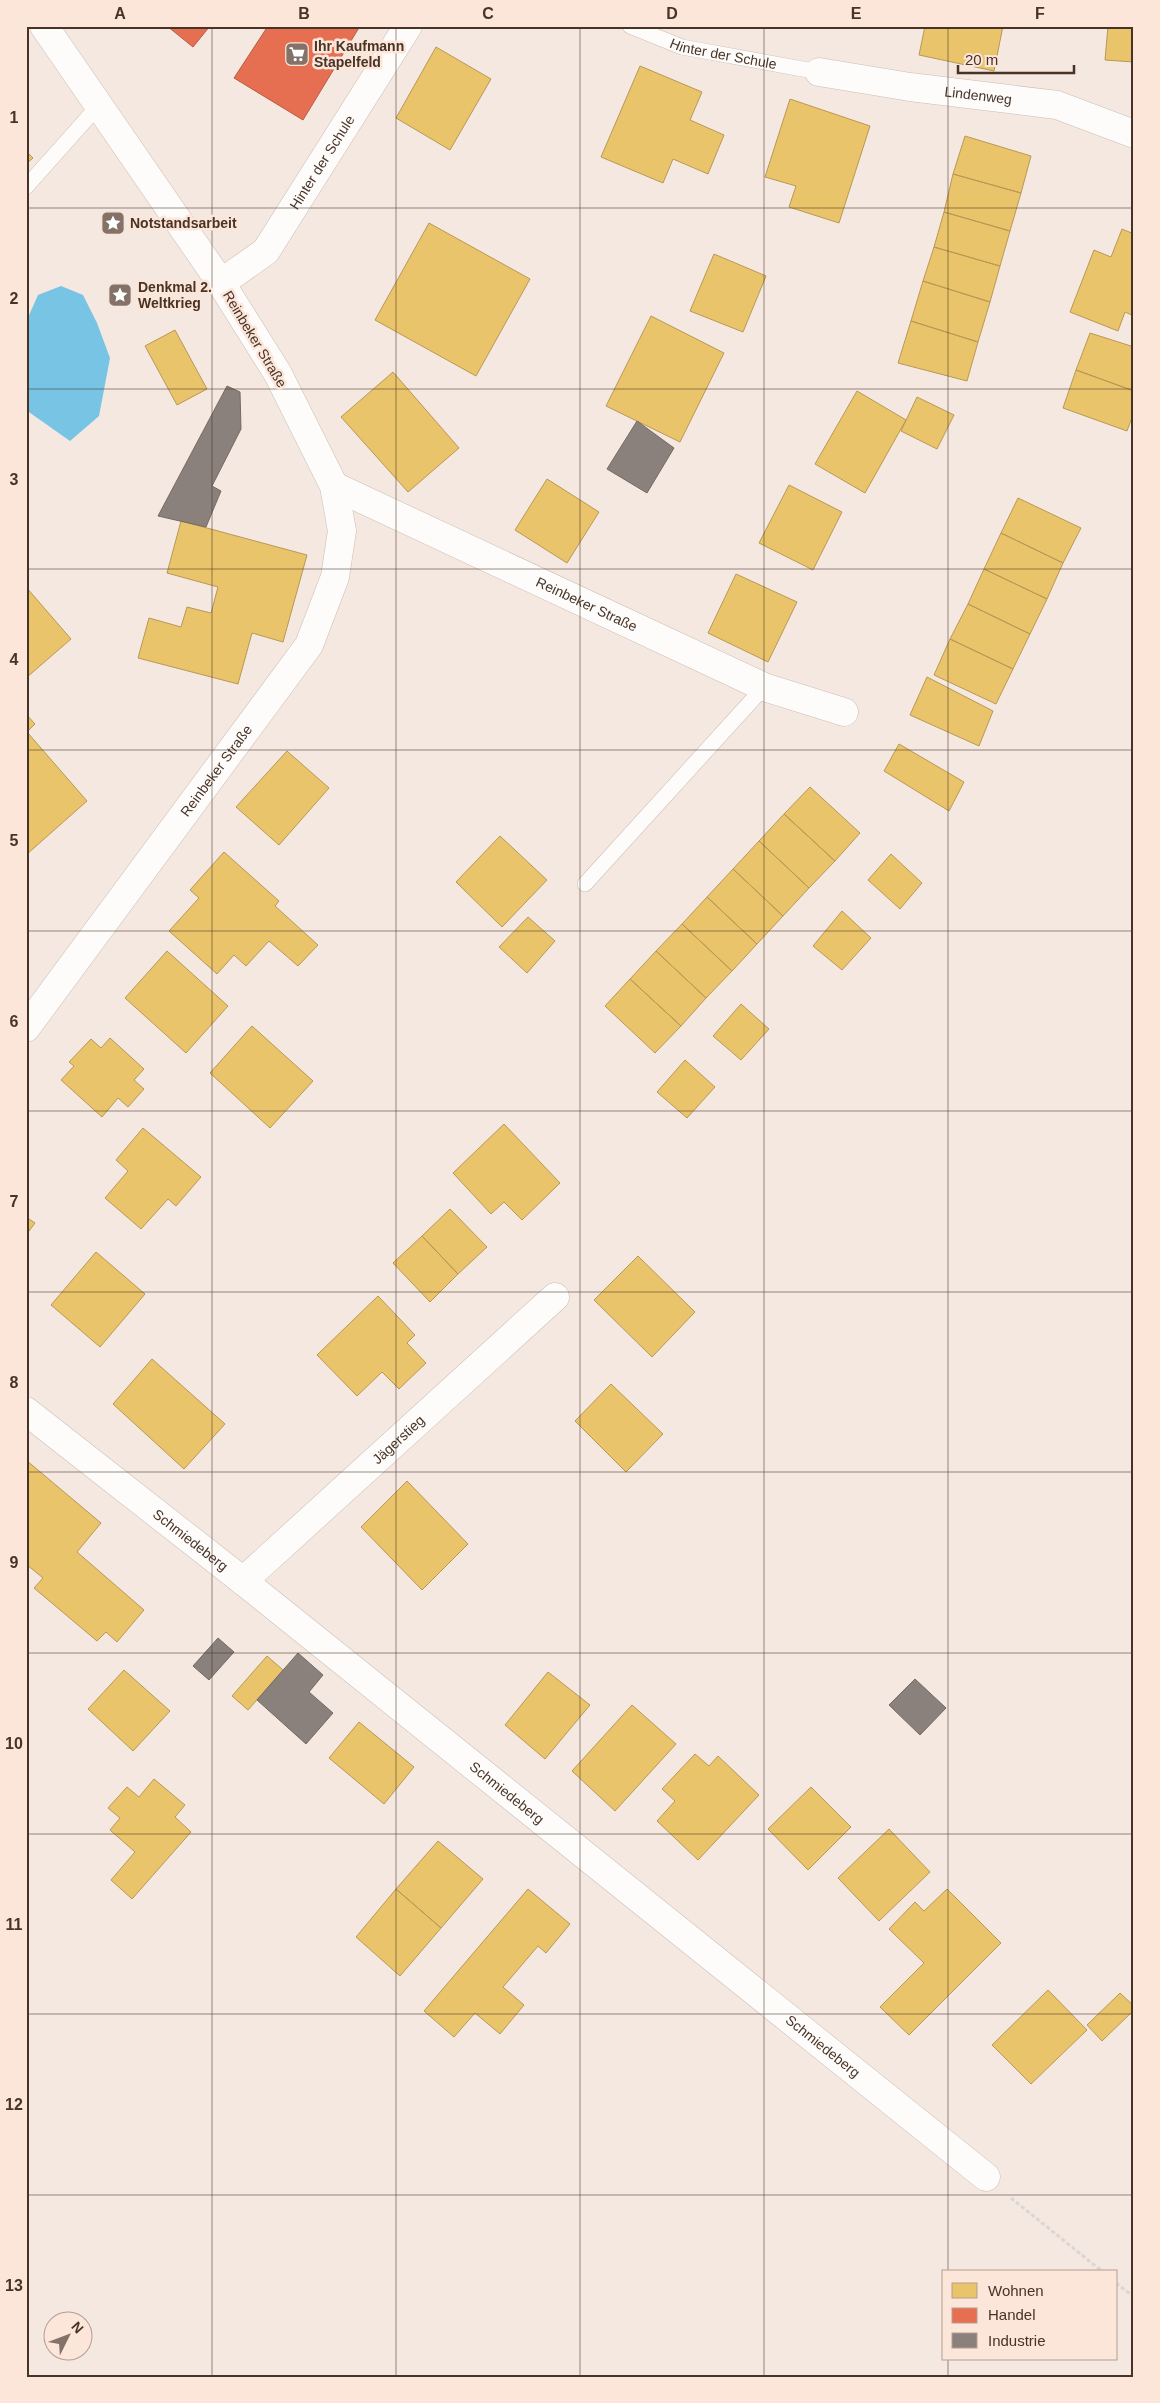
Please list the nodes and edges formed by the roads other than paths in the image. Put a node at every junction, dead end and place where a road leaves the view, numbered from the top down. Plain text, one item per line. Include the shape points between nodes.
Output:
1 (44, 26) edge
2 (408, 26) edge
3 (630, 26) edge
4 (819, 72) joint
5 (99, 105) junction
6 (1134, 134) edge
7 (26, 187) edge
8 (221, 283) junction
9 (334, 486) junction
10 (764, 687) junction
11 (844, 712) dead end
12 (585, 884) dead end
13 (26, 1028) edge
14 (555, 1297) dead end
15 (26, 1411) edge
16 (243, 1581) junction
17 (986, 2177) road end

1 - 5 street, Reinbeker Straße
2 - 8 street, Hinter der Schule via 266,251
3 - 4 lane, Hinter der Schule via 682,47
4 - 6 street, Lindenweg via 1057,105
5 - 7 lane
5 - 8 street, Reinbeker Straße
8 - 9 street, Reinbeker Straße via 278,374
9 - 10 street, Reinbeker Straße
9 - 13 street, Reinbeker Straße via 342,531 335,577 309,645
10 - 11 street, Reinbeker Straße
10 - 12 lane
14 - 16 street, Jägerstieg
15 - 16 street, Schmiedeberg
16 - 17 street, Schmiedeberg

